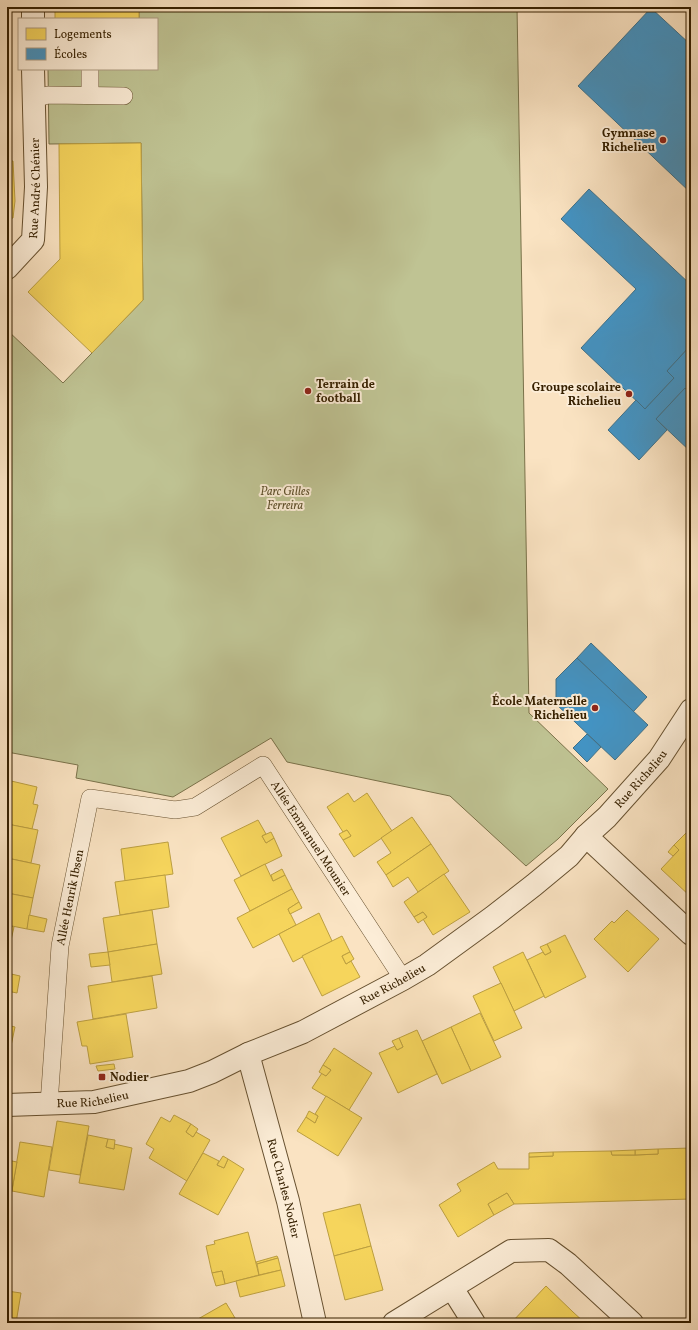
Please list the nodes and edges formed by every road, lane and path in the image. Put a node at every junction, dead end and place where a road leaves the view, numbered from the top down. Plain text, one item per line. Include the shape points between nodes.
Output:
1 (33, 7) edge
2 (33, 18) edge
3 (33, 70) edge
4 (90, 70) edge
5 (90, 95) junction
6 (124, 96) dead end
7 (33, 99) junction
8 (7, 268) edge
9 (691, 710) edge
10 (195, 807) joint
11 (586, 836) junction
12 (691, 934) edge
13 (403, 980) junction
14 (248, 1054) junction
15 (49, 1104) junction
16 (7, 1105) edge
17 (452, 1288) junction
18 (315, 1323) edge
19 (394, 1323) edge
20 (474, 1323) edge
21 (632, 1323) edge

1 - 2 street
3 - 7 street, Rue André Chénier
4 - 5 lane
5 - 6 lane
5 - 7 lane via 48,94
7 - 8 street, Rue André Chénier via 36,187 33,240
9 - 11 street, Rue Richelieu via 659,759 608,817
10 - 13 lane, Allée Emmanuel Mounier via 263,765
10 - 15 lane, Allée Henrik Ibsen via 175,810 90,798 60,946
11 - 12 street
11 - 13 street, Rue Richelieu via 569,856 534,885
13 - 14 street, Rue Richelieu via 303,1032
14 - 15 street, Rue Richelieu via 189,1081 94,1102
14 - 18 street, Rue Charles Nodier via 288,1201
15 - 16 street, Rue Richelieu
17 - 19 street
17 - 20 street
17 - 21 street via 511,1252 550,1250

